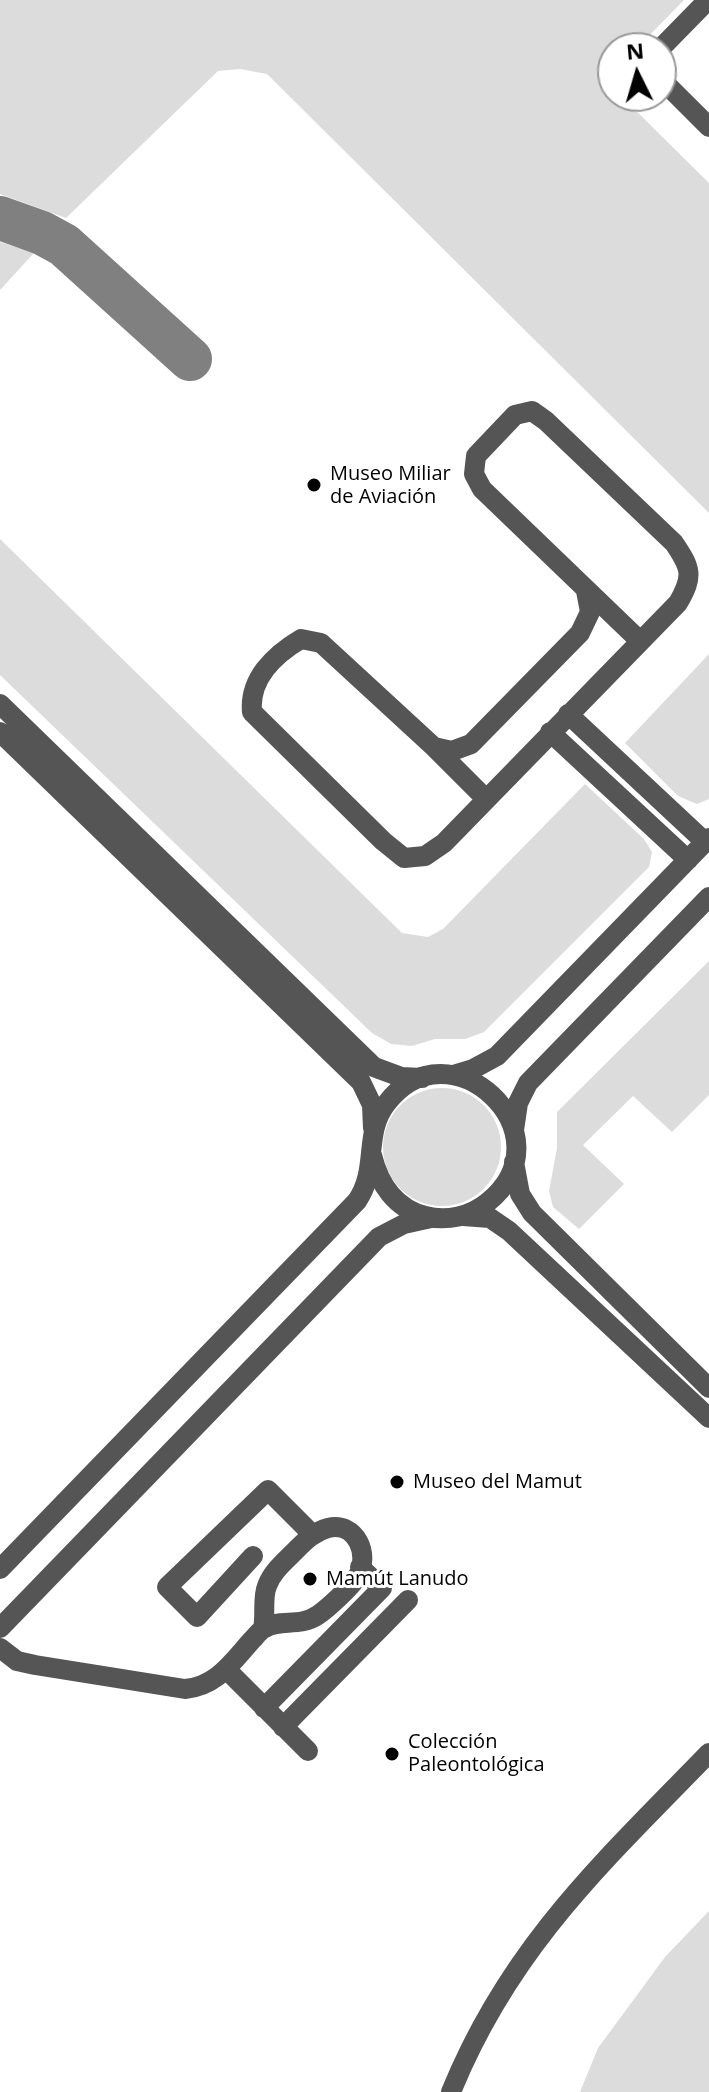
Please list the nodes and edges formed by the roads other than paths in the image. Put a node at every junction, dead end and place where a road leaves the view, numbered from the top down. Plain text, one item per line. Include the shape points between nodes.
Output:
1 (708, 0) edge
2 (677, 32) edge
3 (677, 95) edge
4 (709, 127) edge
5 (586, 591) junction
6 (640, 641) junction
7 (0, 704) edge
8 (568, 714) junction
9 (0, 732) edge
10 (550, 732) junction
11 (434, 747) junction
12 (486, 799) junction
13 (707, 840) edge
14 (688, 860) junction
15 (709, 897) edge
16 (443, 1075) junction
17 (372, 1146) junction
18 (515, 1152) junction
19 (453, 1217) junction
20 (709, 1388) edge
21 (709, 1418) edge
22 (225, 1531) junction
23 (312, 1534) junction
24 (253, 1556) junction
25 (360, 1567) junction
26 (0, 1569) edge
27 (274, 1573) junction
28 (408, 1600) dead end
29 (297, 1624) junction
30 (0, 1628) edge
31 (263, 1628) junction
32 (0, 1648) edge
33 (324, 1648) junction
34 (226, 1669) junction
35 (264, 1708) junction
36 (283, 1727) junction
37 (308, 1751) dead end
38 (709, 1753) edge
39 (451, 2092) edge

1 - 2 street
3 - 4 street
5 - 6 street
5 - 6 street via 482,489 474,474 476,456 515,415 532,411 546,421 687,561 690,583
5 - 11 street via 590,612 580,633 471,744 452,751
6 - 8 street
7 - 16 street via 374,1067 401,1077
8 - 10 street
8 - 13 street
9 - 17 street via 361,1082 372,1105
10 - 12 street
10 - 14 street
11 - 12 street
11 - 12 street via 321,643 301,639 255,682 252,712 404,858 425,856 444,843
13 - 14 street
14 - 16 street via 497,1056 473,1069
15 - 18 street via 528,1083 515,1111
16 - 17 street via 399,1090 377,1119
16 - 18 street via 472,1081 503,1105 512,1123
17 - 19 street via 380,1180 396,1200 426,1216
17 - 26 street via 367,1183 357,1201
18 - 19 street via 496,1196 481,1208
18 - 20 street via 520,1194 532,1213
19 - 21 street via 490,1218 509,1231
19 - 30 street via 404,1224 379,1237
22 - 23 street via 268,1490
22 - 24 street
22 - 24 street via 167,1587 197,1617
23 - 25 street via 330,1527 356,1536 362,1548
23 - 27 street
24 - 27 street
25 - 29 street via 357,1577 320,1614
25 - 33 street via 382,1588
27 - 31 street via 265,1589
28 - 36 street
29 - 31 street
29 - 33 street
31 - 34 street
32 - 34 street via 17,1661 35,1665 185,1689 207,1685
33 - 35 street
34 - 35 street
35 - 36 street
36 - 37 street
38 - 39 street via 535,1940 497,1998

